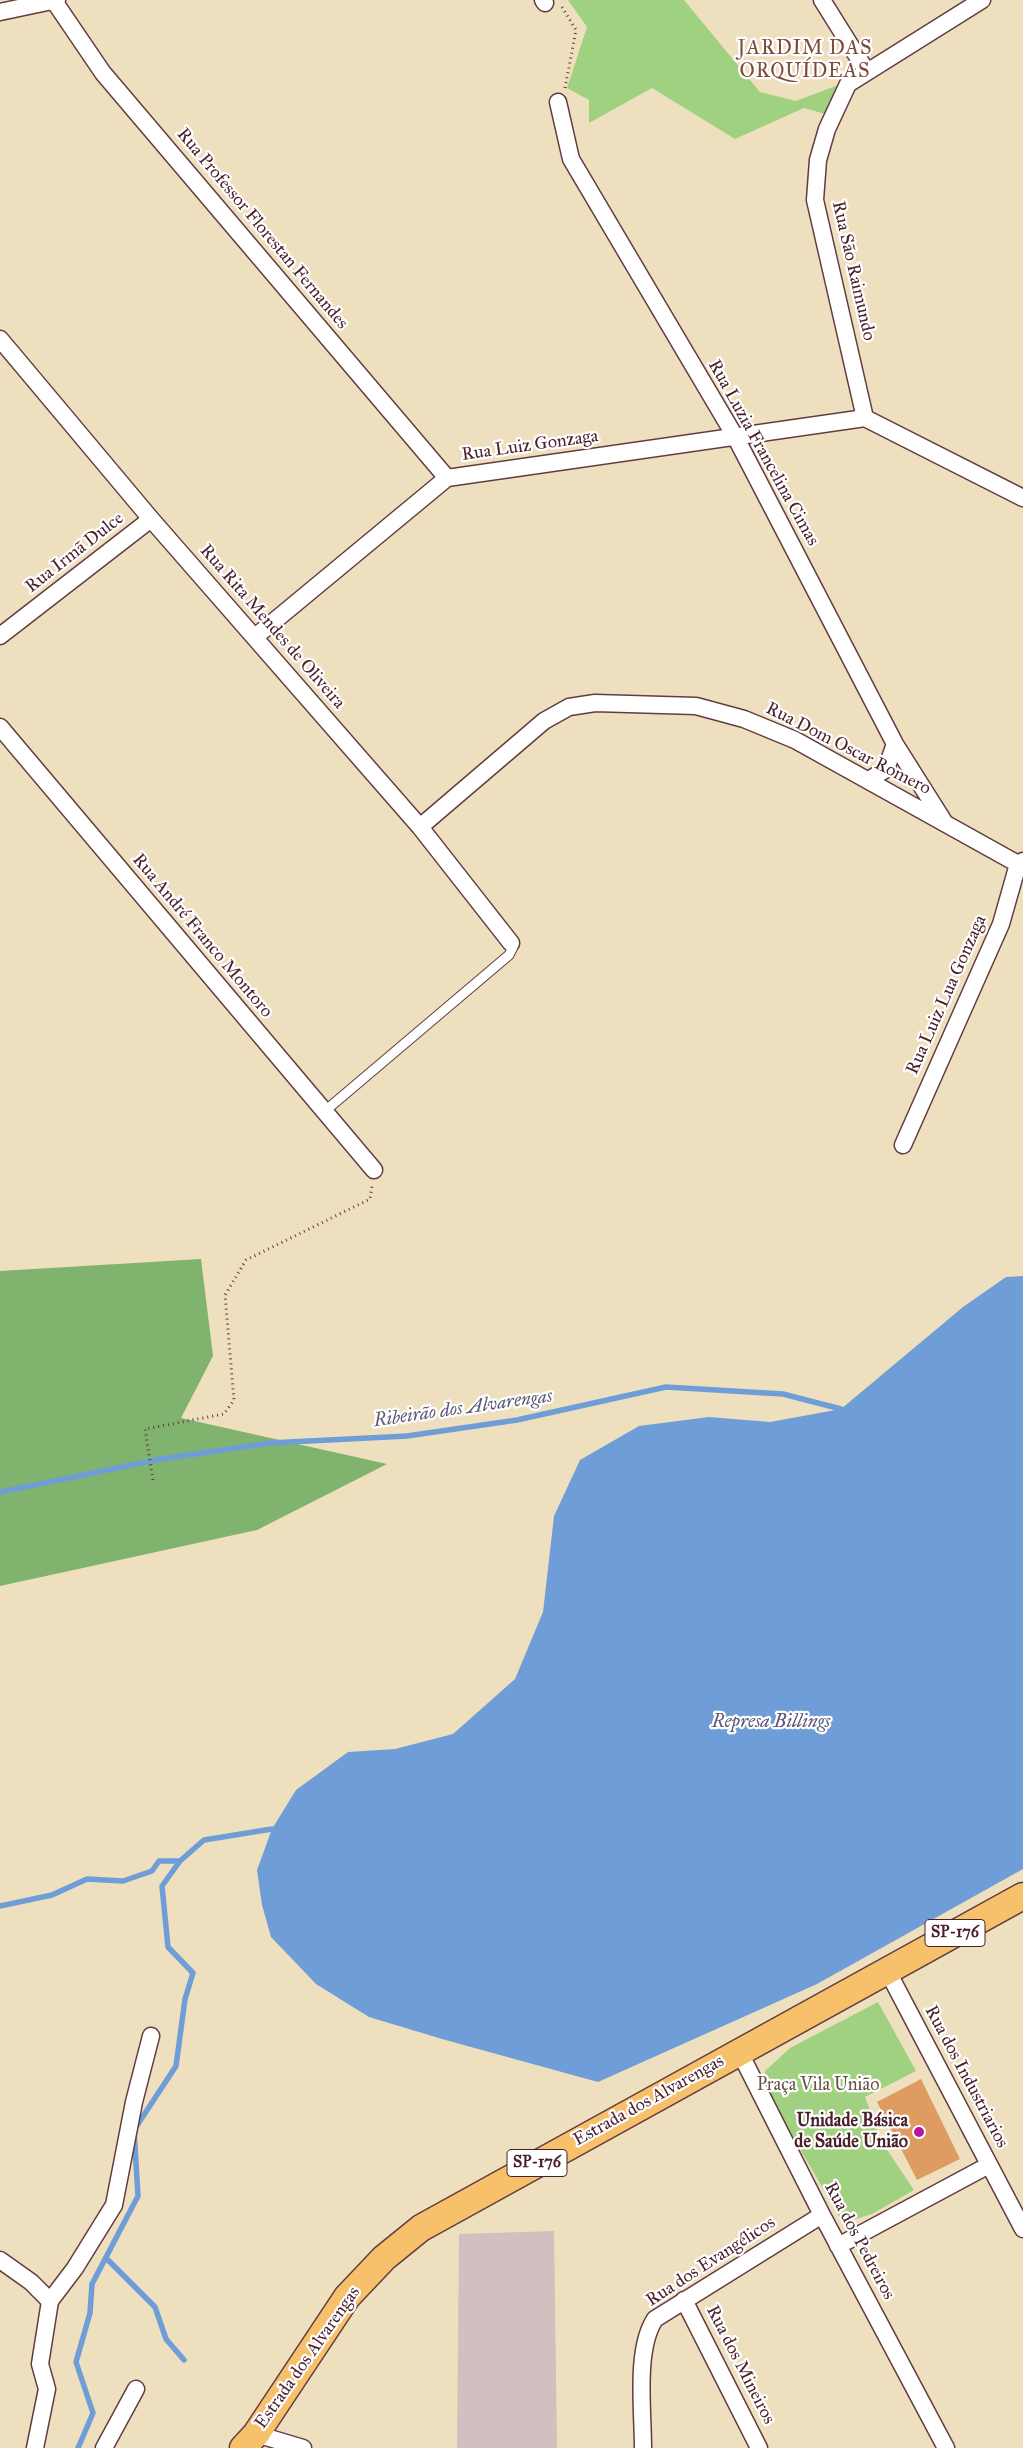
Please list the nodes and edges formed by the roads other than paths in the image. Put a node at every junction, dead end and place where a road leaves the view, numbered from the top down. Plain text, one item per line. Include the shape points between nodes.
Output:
1 (56, 0) edge
2 (822, 0) edge
3 (982, 0) edge
4 (0, 12) edge
5 (867, 72) junction
6 (559, 105) road end
7 (0, 339) edge
8 (866, 418) junction
9 (736, 438) junction
10 (447, 478) junction
11 (1023, 498) edge
12 (151, 519) junction
13 (0, 636) edge
14 (255, 637) junction
15 (0, 727) edge
16 (895, 744) junction
17 (869, 780) junction
18 (943, 820) junction
19 (420, 826) junction
20 (1021, 863) edge
21 (512, 942) joint
22 (325, 1111) junction
23 (902, 1145) dead end
24 (374, 1170) road end
25 (1023, 1896) edge
26 (887, 1970) junction
27 (151, 2036) dead end
28 (739, 2051) junction
29 (989, 2165) junction
30 (822, 2215) junction
31 (1023, 2229) edge
32 (838, 2246) junction
33 (0, 2260) edge
34 (684, 2300) junction
35 (50, 2301) junction
36 (136, 2388) dead end
37 (249, 2441) edge
38 (35, 2448) edge
39 (104, 2448) edge
40 (303, 2448) edge
41 (643, 2448) edge
42 (759, 2448) edge
43 (946, 2448) edge

1 - 4 street
1 - 10 street, Rua Professor Florestan Fernandes via 103,73
2 - 5 street
3 - 5 street, Rua São Raimundo
5 - 8 street, Rua São Raimundo via 848,84 827,130 818,160 815,200
6 - 9 street, Rua Luzia Francelina Cimas via 571,159
7 - 12 street, Rua Rita Mendes de Oliveira
8 - 9 street, Rua Luiz Gonzaga
8 - 11 street
9 - 10 street, Rua Luiz Gonzaga
9 - 16 street, Rua Luzia Francelina Cimas
10 - 14 street, Rua Luiz Gonzaga
12 - 13 street, Rua Irmã Dulce
12 - 14 street, Rua Rita Mendes de Oliveira
14 - 19 street, Rua Rita Mendes de Oliveira
15 - 22 street, Rua André Franco Montoro
16 - 17 street via 886,769
16 - 18 street, Rua Luzia Francelina Cimas
17 - 18 street, Rua Dom Oscar Romero
17 - 19 street, Rua Dom Oscar Romero via 795,740 744,718 696,706 595,703 569,707 544,722
18 - 20 street, Rua Dom Oscar Romero
19 - 21 street, Rua Rita Mendes de Oliveira
20 - 23 street, Rua Luiz Lua Gonzaga via 1001,924
21 - 22 lane via 509,956
22 - 24 street, Rua André Franco Montoro
25 - 26 main road, Estrada dos Alvarengas / SP-176
26 - 28 main road, Estrada dos Alvarengas / SP-176
26 - 29 street, Rua dos Industriarios
27 - 35 street via 114,2205
28 - 30 street, Rua dos Pedreiros
28 - 37 main road, Estrada dos Alvarengas / SP-176 via 422,2228 384,2258 347,2297
29 - 31 street, Rua dos Industriarios
29 - 32 street
30 - 32 street, Rua dos Pedreiros
30 - 34 street, Rua dos Evangélicos
32 - 43 street, Rua dos Pedreiros
33 - 35 street via 31,2282
34 - 41 street, Rua dos Evangélicos via 656,2319 648,2330 643,2356
34 - 42 street, Rua dos Mineiros
35 - 38 street via 40,2364 47,2389
36 - 39 street
37 - 40 street

